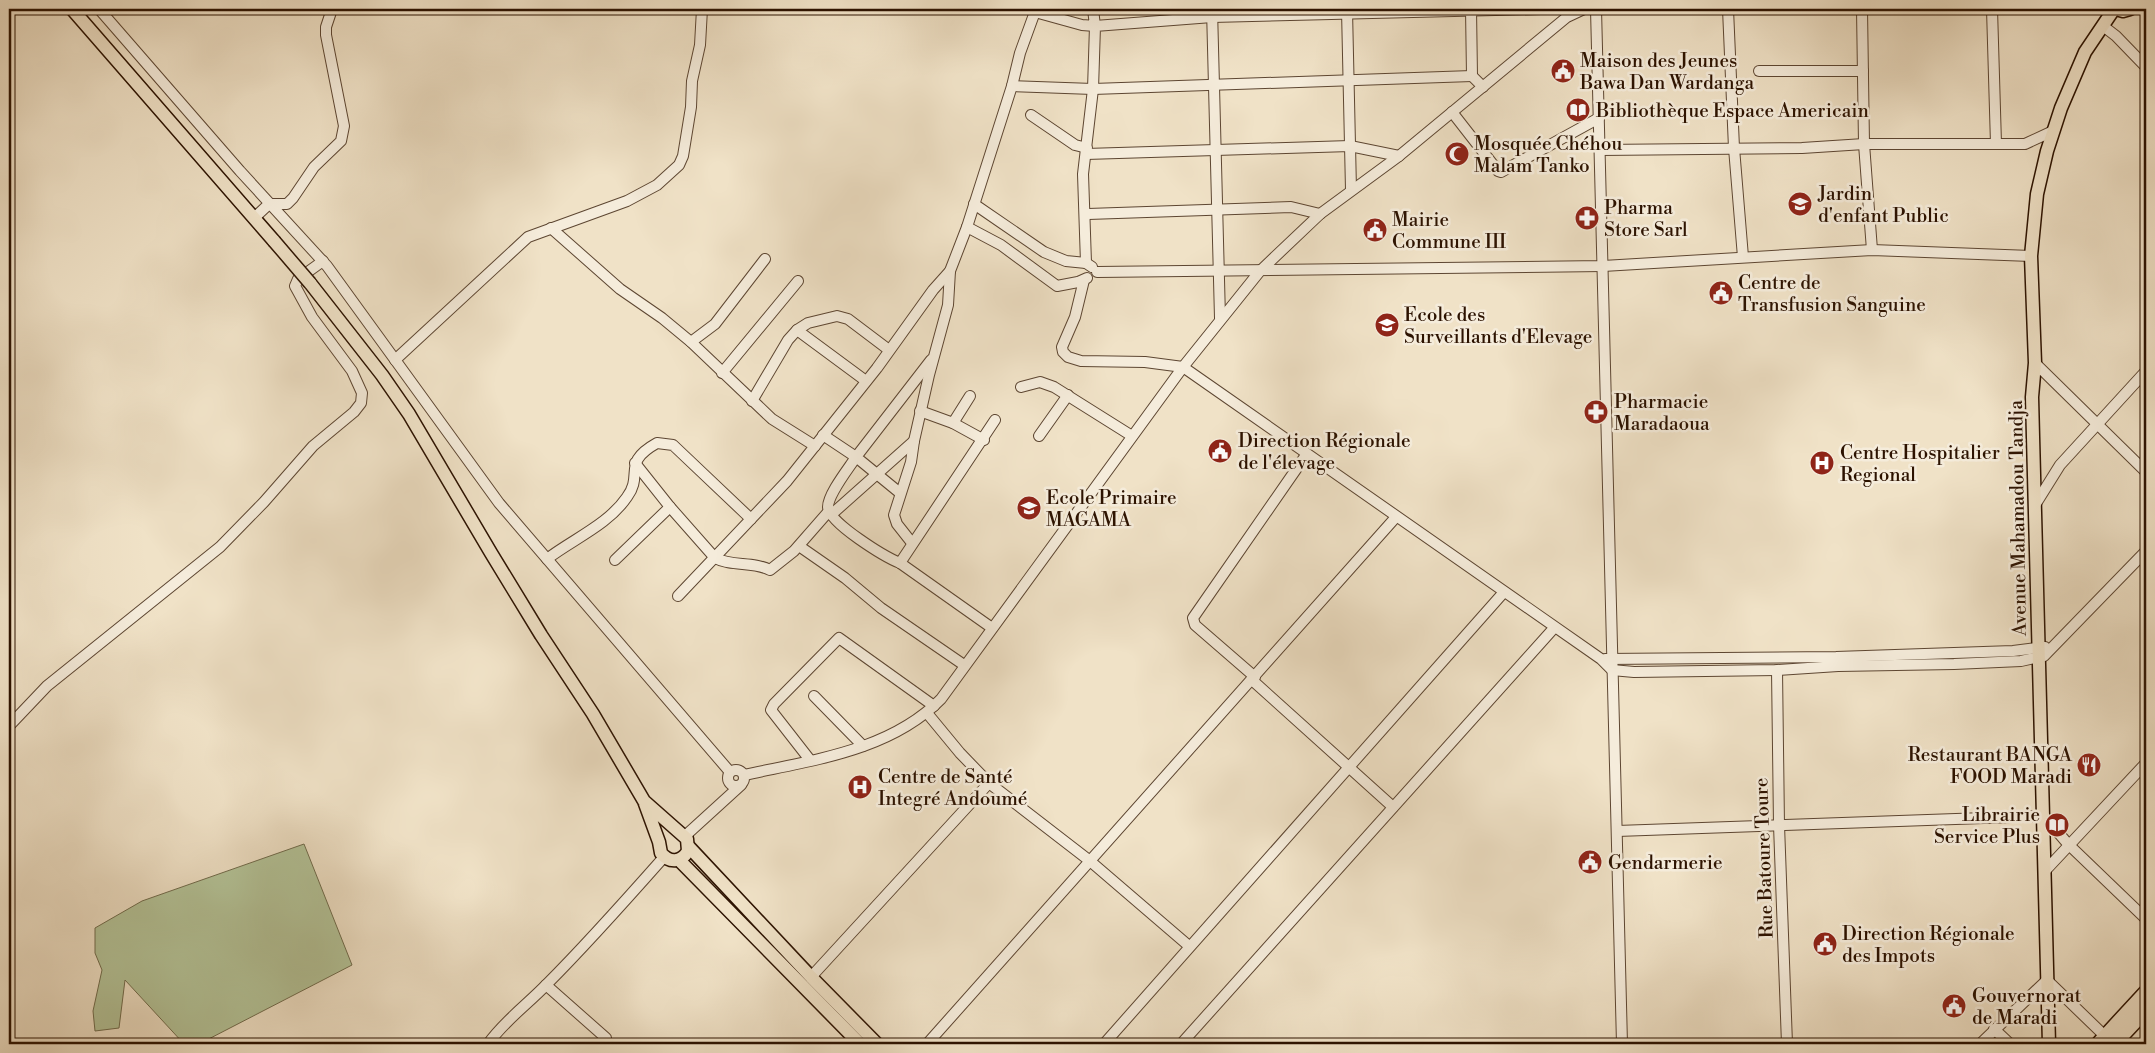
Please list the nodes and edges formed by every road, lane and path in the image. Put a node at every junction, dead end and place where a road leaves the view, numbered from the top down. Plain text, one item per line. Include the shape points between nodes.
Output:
1 (72, 9) edge
2 (99, 9) edge
3 (332, 9) edge
4 (702, 9) edge
5 (1093, 9) edge
6 (1541, 9) edge
7 (1575, 9) edge
8 (1583, 9) edge
9 (1596, 9) edge
10 (1728, 9) edge
11 (1862, 9) edge
12 (1992, 9) edge
13 (2115, 9) edge
14 (2130, 9) edge
15 (1471, 10) edge
16 (1035, 11) edge
17 (1347, 12) edge
18 (1212, 13) edge
19 (1095, 26) junction
20 (2103, 26) junction
21 (2146, 67) edge
22 (1759, 71) dead end
23 (1863, 71) junction
24 (1472, 76) junction
25 (1349, 80) junction
26 (1213, 85) junction
27 (1012, 86) junction
28 (1483, 87) junction
29 (1093, 90) junction
30 (1452, 112) junction
31 (1031, 115) dead end
32 (1599, 118) junction
33 (2053, 131) junction
34 (1864, 144) junction
35 (1996, 144) junction
36 (1350, 146) junction
37 (1734, 148) junction
38 (1215, 150) junction
39 (1600, 150) junction
40 (1086, 151) junction
41 (1399, 156) junction
42 (1351, 190) junction
43 (270, 204) junction
44 (974, 204) junction
45 (1216, 208) junction
46 (1320, 214) junction
47 (1085, 216) junction
48 (254, 218) junction
49 (967, 227) junction
50 (551, 228) junction
51 (1872, 250) junction
52 (2030, 256) junction
53 (1743, 257) junction
54 (765, 259) dead end
55 (323, 261) junction
56 (1086, 263) junction
57 (1603, 266) junction
58 (950, 271) junction
59 (1218, 271) junction
60 (1260, 271) junction
61 (1098, 272) junction
62 (1084, 280) junction
63 (798, 281) dead end
64 (1220, 318) junction
65 (797, 330) junction
66 (690, 342) junction
67 (889, 350) junction
68 (933, 357) junction
69 (395, 360) junction
70 (2035, 363) junction
71 (1182, 367) junction
72 (2146, 371) edge
73 (722, 373) junction
74 (866, 381) junction
75 (1021, 387) dead end
76 (1068, 395) junction
77 (970, 396) dead end
78 (752, 400) junction
79 (920, 411) junction
80 (995, 420) dead end
81 (953, 423) junction
82 (2097, 424) junction
83 (823, 435) junction
84 (1038, 436) dead end
85 (1132, 436) junction
86 (984, 440) junction
87 (914, 441) junction
88 (815, 446) junction
89 (1306, 455) junction
90 (856, 456) junction
91 (635, 463) junction
92 (2146, 472) edge
93 (877, 473) junction
94 (900, 493) junction
95 (2035, 505) junction
96 (670, 507) junction
97 (830, 512) junction
98 (1396, 517) junction
99 (752, 519) junction
100 (912, 543) junction
101 (799, 546) junction
102 (2146, 551) edge
103 (715, 558) junction
104 (547, 559) junction
105 (615, 560) dead end
106 (900, 563) junction
107 (1504, 592) junction
108 (678, 596) dead end
109 (992, 628) junction
110 (1554, 628) junction
111 (1955, 652) junction
112 (2042, 652) junction
113 (1606, 659) junction
114 (1954, 664) junction
115 (964, 665) junction
116 (1612, 670) junction
117 (1777, 670) junction
118 (1254, 678) junction
119 (814, 696) dead end
120 (931, 710) junction
121 (9, 726) edge
122 (863, 746) junction
123 (810, 760) junction
124 (2146, 763) edge
125 (1350, 768) junction
126 (730, 777) junction
127 (742, 780) junction
128 (989, 783) junction
129 (644, 800) junction
130 (720, 805) junction
131 (1393, 807) junction
132 (2044, 816) junction
133 (1779, 825) junction
134 (1617, 831) junction
135 (683, 838) junction
136 (659, 842) junction
137 (2068, 844) junction
138 (664, 857) junction
139 (679, 860) junction
140 (1090, 861) junction
141 (2044, 872) junction
142 (2146, 919) edge
143 (1189, 946) junction
144 (811, 977) junction
145 (2047, 980) junction
146 (546, 985) junction
147 (2146, 993) edge
148 (2146, 1009) edge
149 (1994, 1029) junction
150 (606, 1038) dead end
151 (2108, 1042) edge
152 (488, 1044) edge
153 (860, 1044) edge
154 (877, 1044) edge
155 (927, 1044) edge
156 (1104, 1044) edge
157 (1181, 1044) edge
158 (1622, 1044) edge
159 (1787, 1044) edge
160 (1980, 1044) edge
161 (2010, 1044) edge
162 (2049, 1044) edge

1 - 48 main road
2 - 43 street
3 - 43 street via 326,35 344,126 343,136 314,167 287,204
4 - 50 street via 691,107 679,166 657,184 627,201
5 - 19 street
6 - 15 street
7 - 8 street
8 - 28 street via 1567,17
9 - 32 street
10 - 37 street
11 - 23 street
12 - 35 street
13 - 14 main road
13 - 20 main road, Avenue Mahamadou Tandja
15 - 17 street
15 - 24 street
16 - 19 street
16 - 27 street
17 - 18 street
17 - 25 street
18 - 19 street
18 - 26 street
19 - 29 street
20 - 21 street
20 - 33 main road, Avenue Mahamadou Tandja via 2085,52
22 - 23 street
23 - 34 street
24 - 25 street
24 - 28 street
25 - 26 street
25 - 36 street
26 - 29 street
26 - 38 street
27 - 29 street
27 - 44 street
28 - 30 street
29 - 40 street
30 - 32 street via 1501,172
30 - 41 street
31 - 40 street
32 - 39 street
33 - 35 street via 2025,144
33 - 52 main road, Avenue Mahamadou Tandja via 2037,194
34 - 35 street
34 - 37 street
34 - 51 street
36 - 38 street
36 - 41 street
36 - 42 street
37 - 39 street
37 - 53 street
38 - 40 street
38 - 45 street
39 - 57 street
40 - 47 street via 1083,174
41 - 42 street
42 - 46 street
43 - 48 street
43 - 55 street
44 - 49 street
44 - 56 street via 1044,252 1066,261
45 - 46 street via 1291,207
45 - 47 street
45 - 59 street
46 - 60 street
47 - 56 street
48 - 129 main road, bridge via 310,283 409,414
49 - 58 street
49 - 62 street via 1001,245 1057,286
50 - 66 street via 620,289
50 - 69 street via 528,237
51 - 52 street
51 - 53 street
52 - 70 main road, Avenue Mahamadou Tandja
53 - 57 street
54 - 66 street via 715,324
55 - 69 street
55 - 121 street via 298,278 296,286 312,317 352,371 362,393 361,403 313,446 220,547 47,686
56 - 61 street
57 - 60 street
57 - 113 street
58 - 67 street
58 - 68 street via 948,305
59 - 60 street
59 - 61 street
59 - 64 street
60 - 64 street
61 - 62 street
62 - 71 street via 1075,317 1062,348 1068,357 1081,361 1146,362
63 - 73 street
64 - 71 street
65 - 67 street via 808,323 837,316 848,319
65 - 74 street
65 - 78 street via 778,354
66 - 73 street
67 - 74 street
68 - 79 street
68 - 90 street
69 - 104 street via 499,503
70 - 82 street
70 - 95 main road, Avenue Mahamadou Tandja via 2032,397
71 - 85 street
71 - 89 street
72 - 82 street
73 - 78 street
74 - 83 street
75 - 76 street via 1040,382
76 - 84 street
76 - 85 street
77 - 81 street
78 - 88 street via 772,419
79 - 81 street
79 - 87 street
80 - 86 street
81 - 86 street
82 - 92 street
82 - 95 street via 2060,465
83 - 88 street
83 - 90 street
85 - 109 street
86 - 100 street
87 - 93 street
87 - 94 street via 911,462
88 - 99 street
89 - 98 street
89 - 118 street via 1193,618 1195,625
90 - 93 street
90 - 97 street via 830,497
91 - 96 street
91 - 99 street via 658,443 673,445
91 - 104 street via 632,490 623,503 597,526
93 - 94 street
93 - 97 street
94 - 100 street via 894,518
95 - 112 main road, Avenue Mahamadou Tandja
96 - 103 street
96 - 105 street
97 - 101 street
97 - 106 street via 847,529
98 - 107 street
98 - 118 street
99 - 103 street
100 - 106 street
101 - 103 street via 770,570
101 - 115 street
102 - 112 street
103 - 108 street
104 - 126 street
106 - 109 street
107 - 110 street
107 - 125 street
109 - 115 street
110 - 113 street
110 - 131 street
111 - 112 street
111 - 113 street
111 - 114 street
112 - 114 street via 2021,661
112 - 132 main road, Avenue Mahamadou Tandja
113 - 116 street
114 - 117 street
115 - 120 street
116 - 117 street
116 - 134 street
117 - 133 street, Rue Batoure Toure
118 - 125 street
118 - 140 street
119 - 122 street
120 - 122 street via 891,735
120 - 123 street via 839,638 771,710
120 - 128 street via 960,753
122 - 123 street
123 - 127 street
124 - 137 street
125 - 131 street
125 - 143 street
126 - 127 street via 736,786
126 - 127 street via 740,770
126 - 130 street
127 - 130 street
128 - 140 street
128 - 144 street
129 - 135 main road
129 - 136 main road
130 - 135 street
131 - 157 street
132 - 133 street
132 - 137 street
132 - 141 main road, Avenue Mahamadou Tandja
133 - 134 street
133 - 159 street, Rue Batoure Toure
134 - 158 street
135 - 136 main road via 666,833
135 - 139 main road via 686,855
135 - 144 main road
136 - 138 main road
137 - 141 street
137 - 142 street
138 - 139 main road
138 - 146 street
139 - 153 main road
140 - 143 street
140 - 155 street
141 - 145 main road, Avenue Mahamadou Tandja
143 - 156 street
144 - 154 main road
145 - 149 street
145 - 151 street
145 - 162 main road, Avenue Mahamadou Tandja
146 - 150 street
146 - 152 street
147 - 151 highway
148 - 151 highway
149 - 160 street
149 - 161 street

